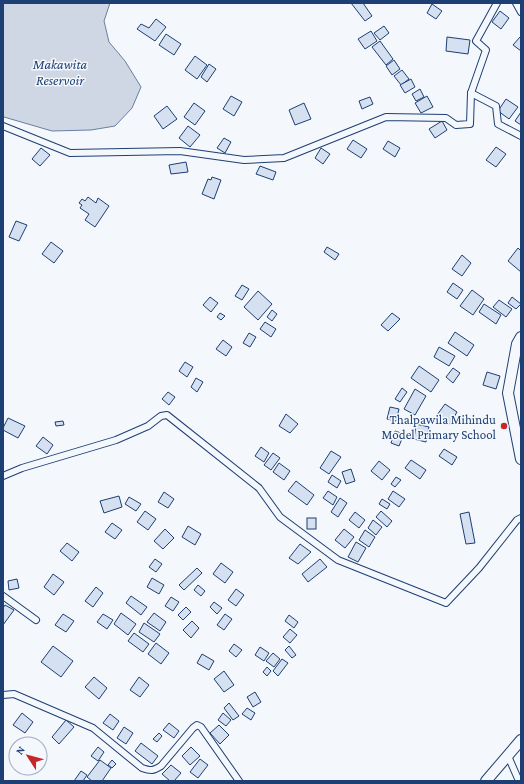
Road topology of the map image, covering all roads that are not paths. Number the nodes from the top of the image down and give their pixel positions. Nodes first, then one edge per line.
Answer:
1 (497, 3) edge
2 (516, 3) edge
3 (521, 10) edge
4 (471, 93) junction
5 (3, 126) edge
6 (521, 136) edge
7 (521, 337) edge
8 (521, 459) edge
9 (3, 476) edge
10 (521, 518) edge
11 (3, 596) edge
12 (36, 620) dead end
13 (3, 695) edge
14 (521, 740) edge
15 (508, 756) junction
16 (238, 781) edge
17 (486, 781) edge
18 (519, 781) edge

1 - 4 street
2 - 3 street
4 - 5 street
4 - 6 street
7 - 8 main road
9 - 10 street
11 - 12 street
13 - 16 street
14 - 15 main road
15 - 17 main road
15 - 18 street

